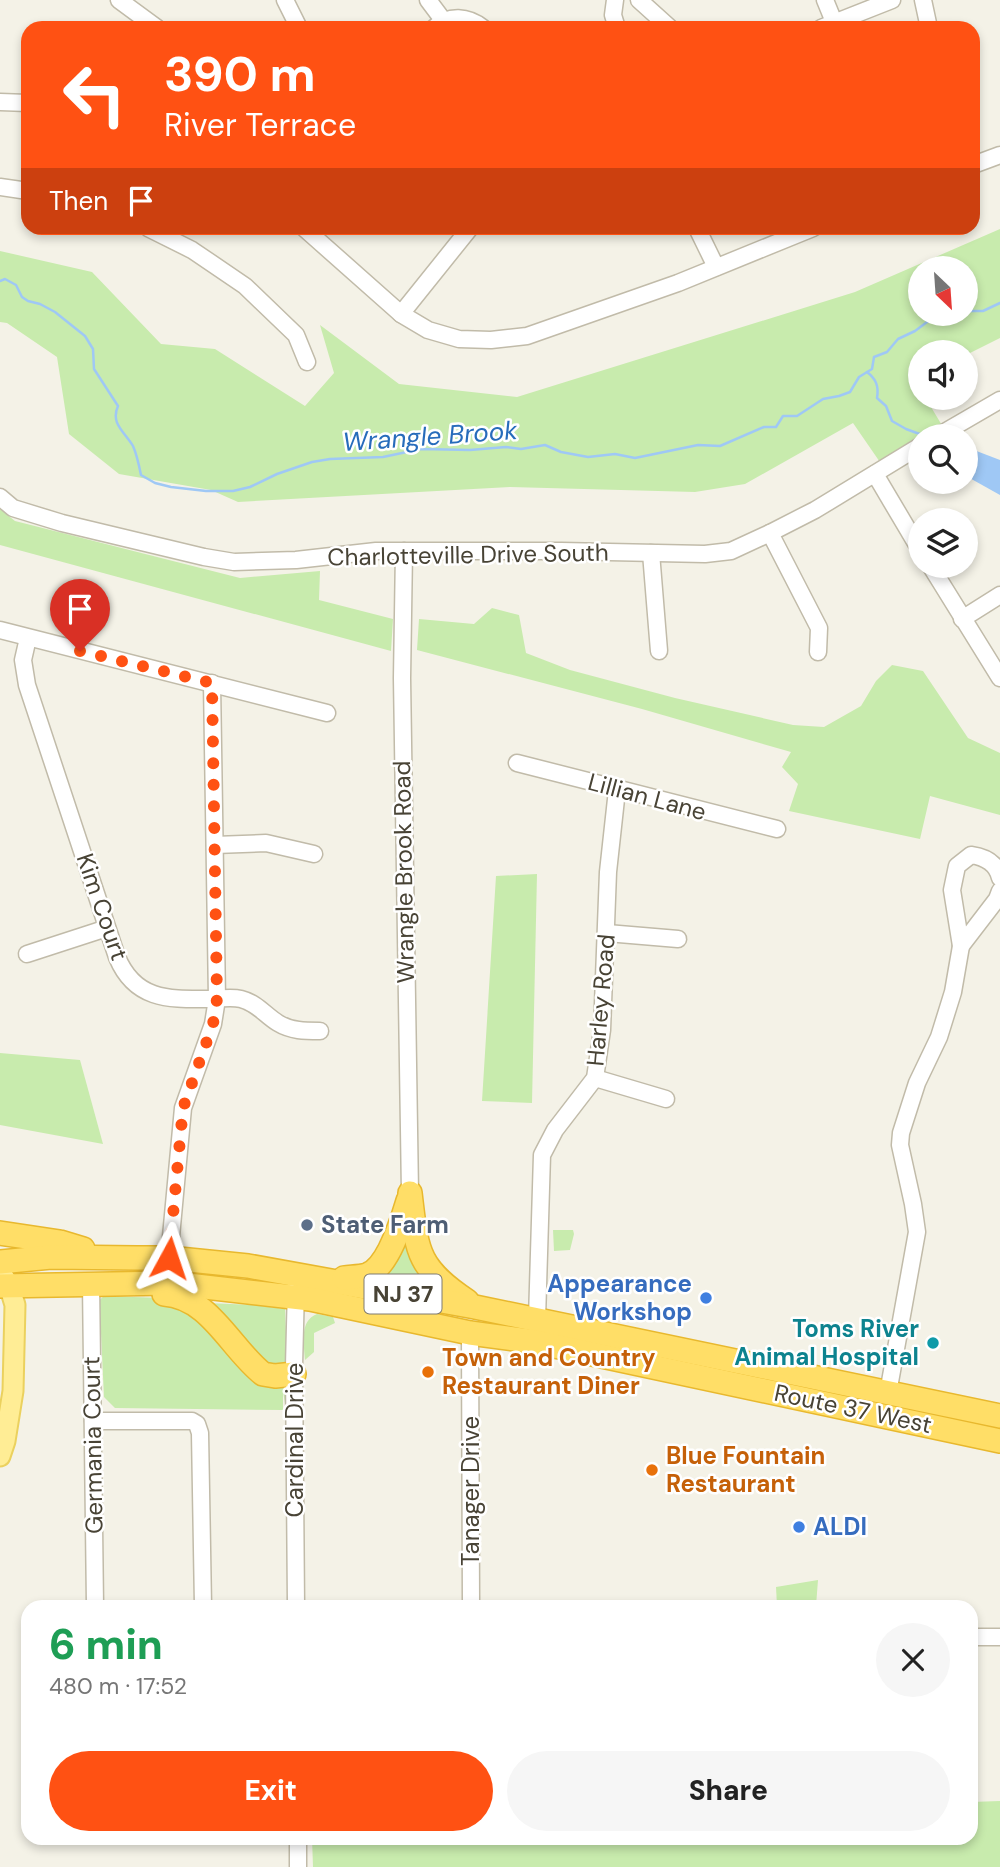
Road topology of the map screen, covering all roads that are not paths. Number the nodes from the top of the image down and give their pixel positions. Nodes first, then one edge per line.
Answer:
1 (119, 0) edge
2 (285, 0) edge
3 (428, 0) edge
4 (615, 0) edge
5 (639, 0) edge
6 (825, 0) edge
7 (892, 0) edge
8 (923, 0) edge
9 (148, 21) edge
10 (296, 21) edge
11 (437, 21) edge
12 (447, 21) edge
13 (470, 21) edge
14 (615, 21) edge
15 (662, 21) edge
16 (827, 21) edge
17 (858, 21) edge
18 (928, 21) edge
19 (0, 102) edge
20 (21, 103) edge
21 (1000, 155) edge
22 (980, 163) edge
23 (0, 187) edge
24 (21, 190) edge
25 (162, 235) edge
26 (312, 235) edge
27 (464, 235) edge
28 (700, 235) edge
29 (796, 235) edge
30 (716, 267) junction
31 (401, 314) junction
32 (307, 362) dead end
33 (1000, 400) edge
34 (959, 424) edge
35 (908, 453) edge
36 (875, 474) junction
37 (0, 497) edge
38 (908, 530) edge
39 (770, 533) junction
40 (404, 551) junction
41 (651, 553) junction
42 (938, 578) edge
43 (1000, 595) edge
44 (962, 619) junction
45 (0, 630) edge
46 (28, 638) junction
47 (659, 651) dead end
48 (818, 652) dead end
49 (1000, 678) edge
50 (212, 683) junction
51 (327, 713) dead end
52 (517, 763) dead end
53 (617, 790) junction
54 (777, 829) dead end
55 (215, 845) junction
56 (314, 854) dead end
57 (1000, 878) edge
58 (1000, 891) edge
59 (107, 928) junction
60 (607, 933) junction
61 (678, 939) dead end
62 (961, 946) junction
63 (27, 954) dead end
64 (217, 999) junction
65 (320, 1031) dead end
66 (594, 1078) junction
67 (666, 1099) dead end
68 (410, 1193) junction
69 (0, 1233) edge
70 (113, 1257) junction
71 (169, 1258) junction
72 (0, 1262) edge
73 (296, 1274) junction
74 (330, 1280) junction
75 (3, 1281) edge
76 (95, 1283) junction
77 (295, 1297) junction
78 (475, 1307) junction
79 (537, 1319) junction
80 (470, 1333) junction
81 (294, 1374) junction
82 (888, 1393) junction
83 (1000, 1416) edge
84 (93, 1421) junction
85 (1000, 1441) edge
86 (0, 1456) edge
87 (95, 1600) edge
88 (203, 1600) edge
89 (296, 1600) edge
90 (471, 1600) edge
91 (978, 1637) edge
92 (1000, 1637) edge
93 (298, 1845) edge
94 (298, 1867) edge

1 - 9 street
2 - 10 street
3 - 11 street
4 - 14 street
5 - 15 street
6 - 16 street
7 - 17 street
8 - 18 street
12 - 13 street
19 - 20 street
21 - 22 street
23 - 24 street
25 - 32 street
26 - 31 street
27 - 31 street
28 - 30 street
29 - 30 street
30 - 31 street
33 - 34 street
35 - 36 street, Charlotteville Drive South
36 - 38 street
36 - 39 street, Charlotteville Drive South
37 - 40 street, Charlotteville Drive South
39 - 41 street, Charlotteville Drive South
39 - 48 street
40 - 41 street, Charlotteville Drive South
40 - 68 street, Wrangle Brook Road
41 - 47 street
42 - 44 street
43 - 44 street
44 - 49 street
45 - 46 street
46 - 50 street
46 - 59 street, Kim Court
50 - 51 street
50 - 55 street
52 - 53 street, Lillian Lane
53 - 54 street, Lillian Lane
53 - 60 street, Harley Road
55 - 56 street
55 - 64 street
57 - 62 street
58 - 62 street
59 - 63 street
59 - 64 street, Kim Court
60 - 61 street
60 - 66 street, Harley Road
62 - 82 street
64 - 65 street, Kim Court
64 - 71 street
66 - 67 street
66 - 79 street, Harley Road
68 - 74 highway
68 - 78 highway
69 - 70 highway
70 - 71 highway, Route 37 West / NJ 37
70 - 72 highway, Route 37 West / NJ 37
71 - 73 highway, Route 37 West / NJ 37
73 - 74 highway, Route 37 West / NJ 37
73 - 77 street, Cardinal Drive
74 - 78 highway, Route 37 West / NJ 37
75 - 76 highway, Route 37 West / NJ 37
75 - 86 main road
76 - 77 highway, Route 37 West / NJ 37
76 - 81 highway
76 - 84 street, Germania Court
77 - 80 highway, Route 37 West / NJ 37
77 - 81 street, Cardinal Drive
78 - 79 highway, Route 37 West / NJ 37
79 - 82 highway, Route 37 West / NJ 37
80 - 85 highway, Route 37 West / NJ 37
80 - 90 street, Tanager Drive
81 - 89 street, Cardinal Drive
82 - 83 highway, Route 37 West / NJ 37
84 - 87 street, Germania Court
84 - 88 street
91 - 92 street
93 - 94 street

